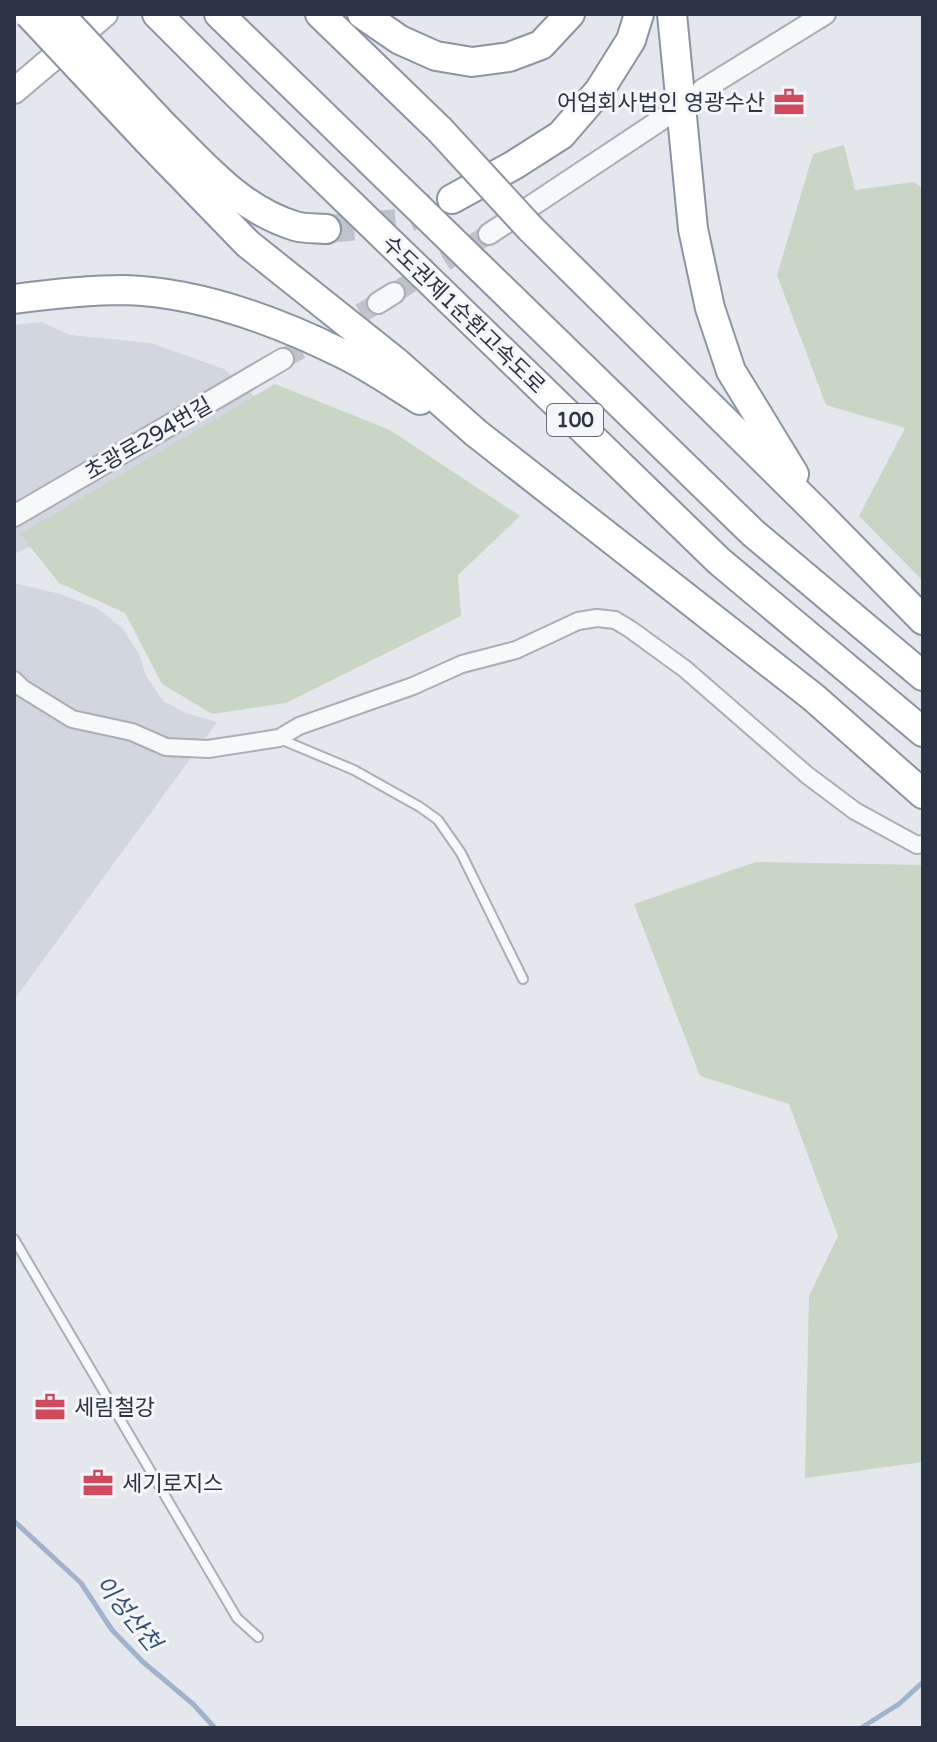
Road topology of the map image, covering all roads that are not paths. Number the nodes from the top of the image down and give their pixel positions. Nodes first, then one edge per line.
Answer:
1 (29, 14) edge
2 (59, 14) edge
3 (105, 14) edge
4 (157, 14) edge
5 (219, 14) edge
6 (320, 14) edge
7 (362, 14) edge
8 (570, 14) edge
9 (639, 14) edge
10 (672, 14) edge
11 (825, 14) edge
12 (702, 90) dead end
13 (14, 91) edge
14 (668, 115) dead end
15 (156, 133) junction
16 (452, 199) tunnel mouth
17 (326, 229) tunnel mouth
18 (489, 234) tunnel mouth
19 (14, 299) edge
20 (283, 359) tunnel mouth
21 (476, 433) junction
22 (817, 512) junction
23 (14, 516) edge
24 (923, 620) edge
25 (923, 676) edge
26 (14, 680) edge
27 (923, 732) edge
28 (279, 738) junction
29 (923, 794) edge
30 (923, 844) edge
31 (523, 979) dead end
32 (14, 1239) edge
33 (258, 1637) dead end

1 - 15 highway, bridge
2 - 15 highway, bridge
3 - 13 main road
4 - 27 highway, 수도권제1순환고속도로 / 100
5 - 25 highway, 수도권제1순환고속도로 / 100
6 - 22 highway, bridge
7 - 8 highway
9 - 16 highway
10 - 22 highway
11 - 12 street
14 - 18 street
15 - 17 highway
15 - 21 highway
19 - 21 highway
20 - 23 street, 초광로294번길
21 - 29 highway
22 - 24 highway
26 - 28 street
28 - 30 street
28 - 31 lane
32 - 33 lane

